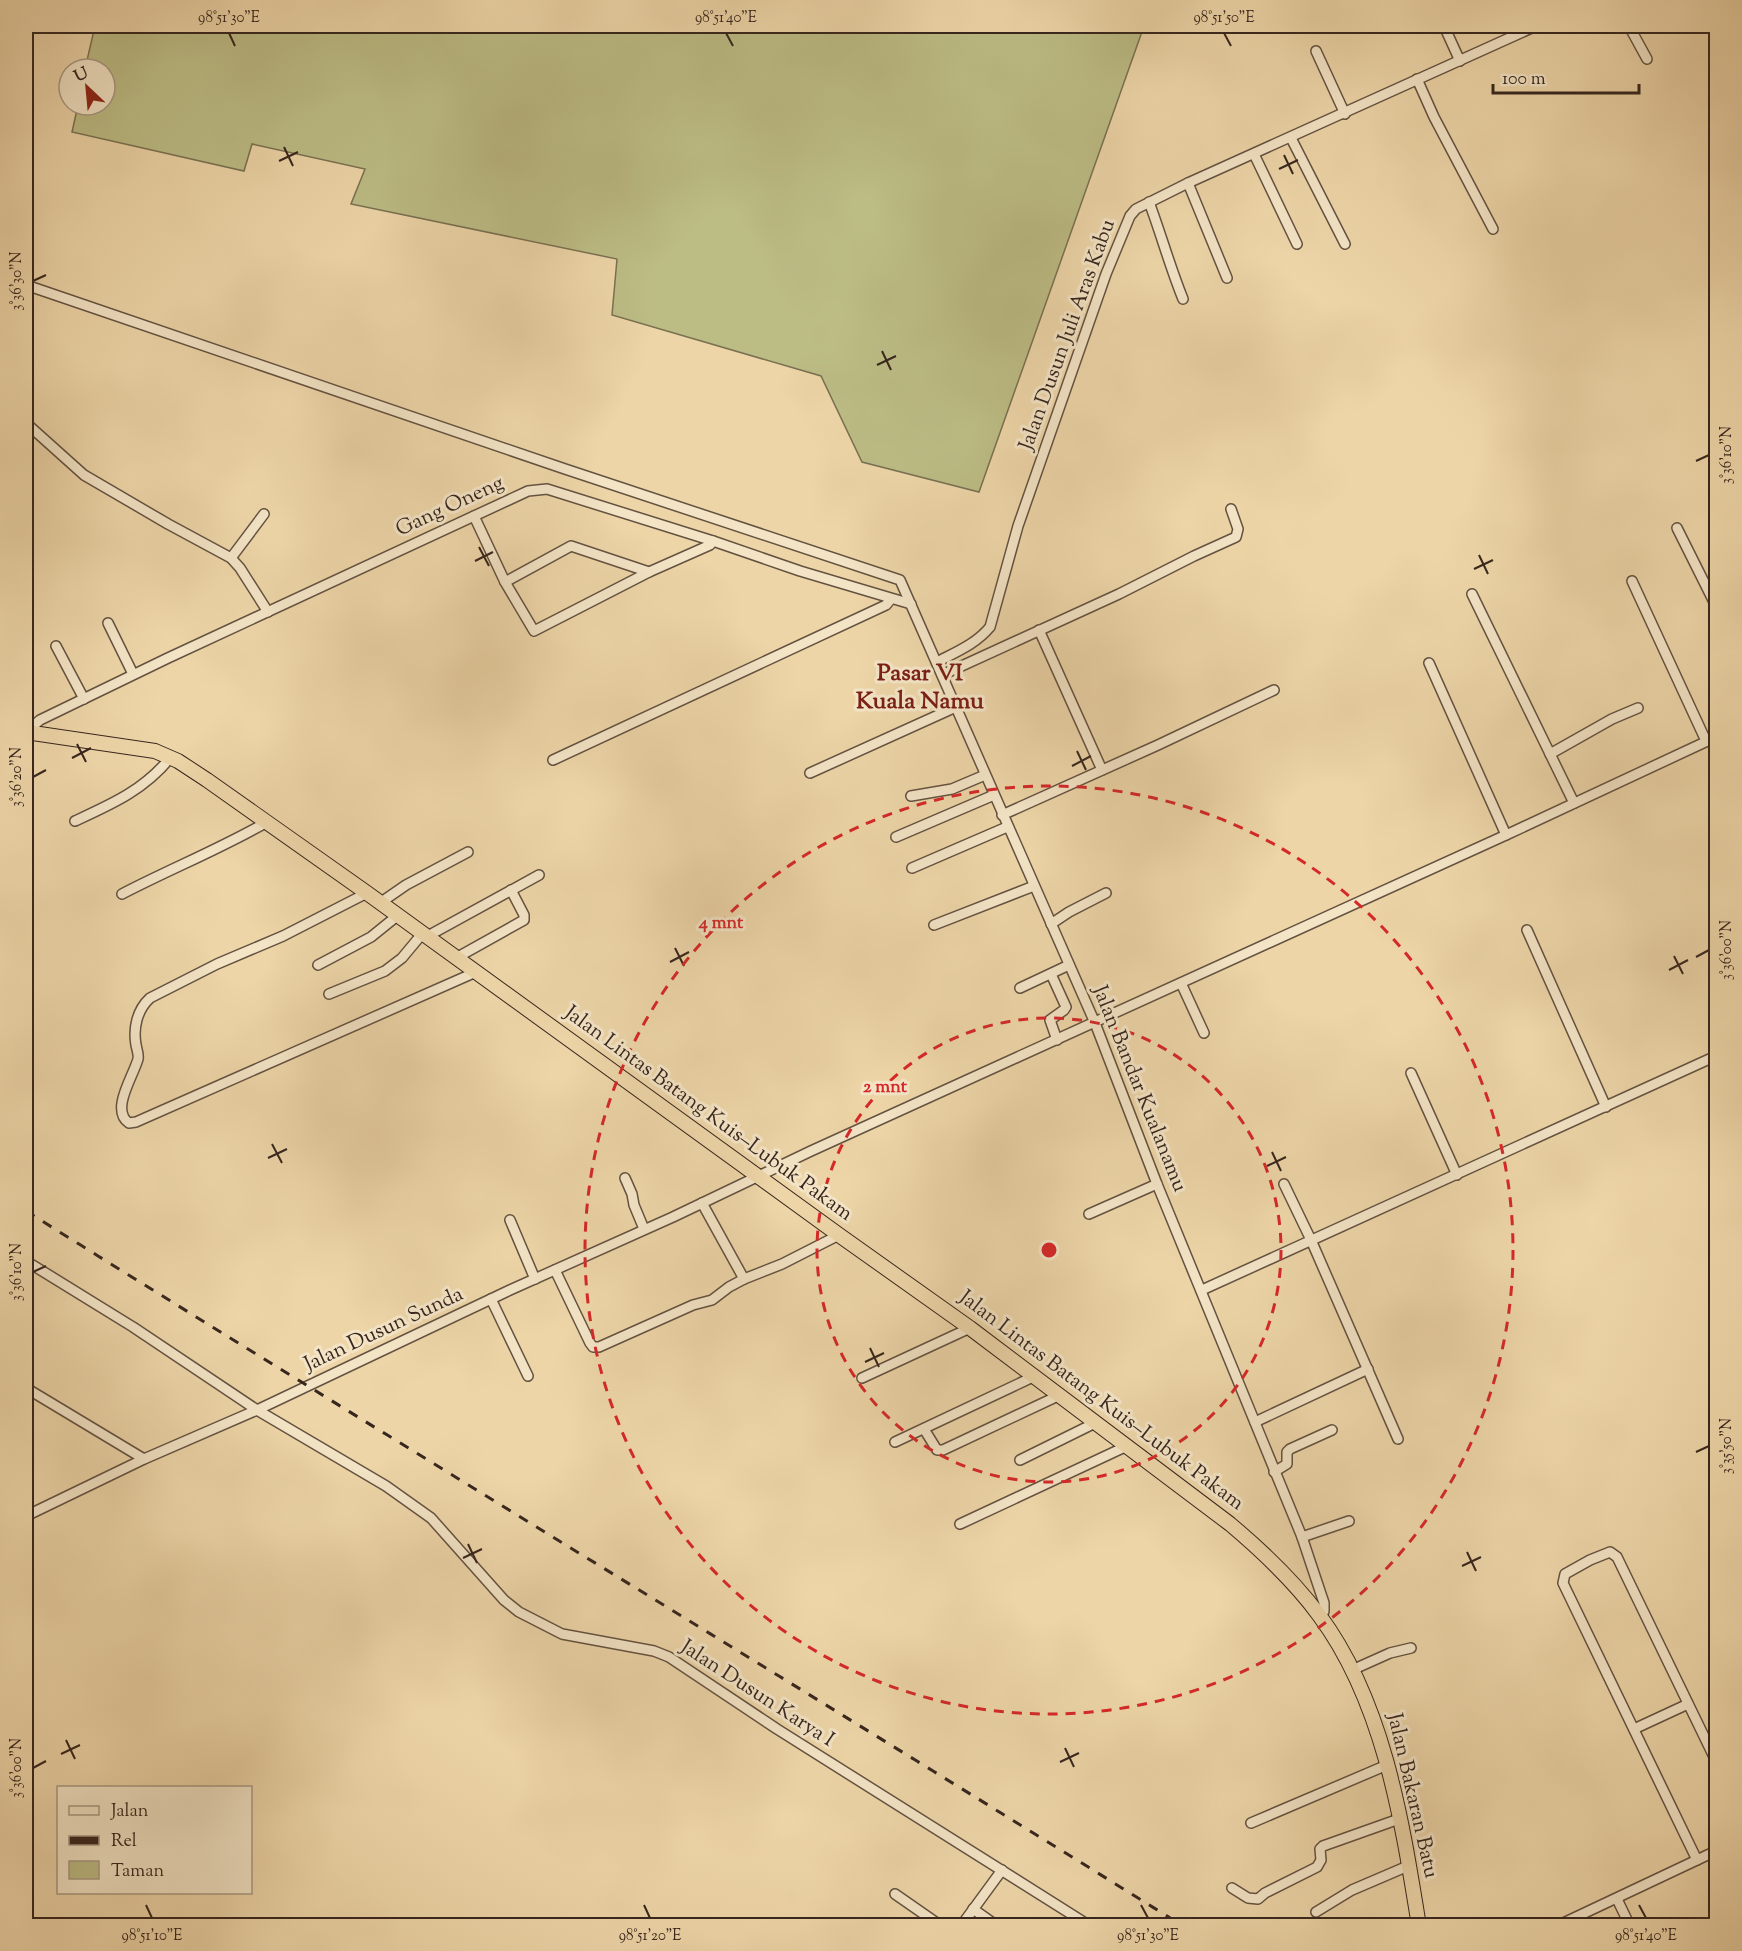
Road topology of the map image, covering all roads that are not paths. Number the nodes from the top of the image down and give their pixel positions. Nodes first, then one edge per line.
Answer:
1 (1444, 26) edge
2 (1536, 26) edge
3 (1629, 26) edge
4 (1316, 51) dead end
5 (1647, 59) dead end
6 (1460, 61) junction
7 (1417, 79) junction
8 (1345, 114) junction
9 (1291, 138) junction
10 (1254, 154) junction
11 (1188, 183) junction
12 (1149, 202) junction
13 (1493, 229) dead end
14 (1297, 244) dead end
15 (1345, 244) dead end
16 (1227, 278) dead end
17 (26, 285) edge
18 (1183, 298) dead end
19 (26, 423) edge
20 (1232, 509) dead end
21 (264, 514) dead end
22 (474, 516) junction
23 (1677, 528) dead end
24 (713, 541) junction
25 (231, 558) junction
26 (649, 572) junction
27 (1632, 581) dead end
28 (505, 582) junction
29 (1472, 594) dead end
30 (891, 599) junction
31 (911, 604) junction
32 (1716, 606) edge
33 (268, 612) junction
34 (108, 623) dead end
35 (1039, 630) junction
36 (56, 646) dead end
37 (967, 646) junction
38 (973, 660) junction
39 (937, 662) junction
40 (1429, 663) dead end
41 (133, 674) junction
42 (942, 675) junction
43 (1274, 690) dead end
44 (84, 699) junction
45 (956, 707) junction
46 (1638, 708) dead end
47 (27, 732) edge
48 (1716, 737) edge
49 (1706, 741) junction
50 (1550, 754) junction
51 (171, 758) junction
52 (553, 760) dead end
53 (1102, 770) junction
54 (810, 773) dead end
55 (985, 775) junction
56 (994, 795) junction
57 (911, 796) dead end
58 (1574, 803) junction
59 (1002, 815) junction
60 (75, 821) dead end
61 (267, 822) junction
62 (1008, 827) junction
63 (1506, 835) junction
64 (896, 837) dead end
65 (468, 852) dead end
66 (912, 868) dead end
67 (539, 875) dead end
68 (1034, 886) junction
69 (511, 890) junction
70 (367, 892) junction
71 (1106, 893) dead end
72 (122, 894) dead end
73 (380, 903) junction
74 (397, 916) junction
75 (1051, 924) junction
76 (934, 925) dead end
77 (1527, 930) dead end
78 (424, 935) junction
79 (456, 958) junction
80 (318, 965) dead end
81 (1069, 965) junction
82 (476, 972) junction
83 (1051, 974) junction
84 (1181, 983) junction
85 (1078, 986) junction
86 (1020, 988) dead end
87 (328, 994) dead end
88 (1060, 994) junction
89 (1095, 1023) junction
90 (1204, 1033) dead end
91 (1057, 1040) junction
92 (1716, 1056) edge
93 (1411, 1073) dead end
94 (1606, 1107) junction
95 (1457, 1175) junction
96 (758, 1176) junction
97 (625, 1178) dead end
98 (1157, 1184) junction
99 (1284, 1184) dead end
100 (702, 1203) junction
101 (1089, 1214) dead end
102 (510, 1220) dead end
103 (644, 1229) junction
104 (839, 1235) junction
105 (1311, 1240) junction
106 (26, 1261) edge
107 (555, 1270) junction
108 (535, 1279) junction
109 (744, 1279) junction
110 (1202, 1290) junction
111 (491, 1299) junction
112 (970, 1328) junction
113 (1368, 1369) junction
114 (528, 1376) dead end
115 (1035, 1376) junction
116 (862, 1378) dead end
117 (26, 1388) edge
118 (1060, 1395) junction
119 (257, 1410) junction
120 (1255, 1422) junction
121 (1095, 1423) junction
122 (924, 1429) junction
123 (1332, 1430) dead end
124 (1398, 1439) dead end
125 (895, 1442) dead end
126 (1127, 1446) junction
127 (144, 1459) junction
128 (1020, 1460) dead end
129 (1274, 1472) junction
130 (26, 1516) edge
131 (1349, 1521) dead end
132 (960, 1524) dead end
133 (1302, 1537) junction
134 (1321, 1617) junction
135 (1411, 1648) dead end
136 (1352, 1670) junction
137 (1688, 1704) junction
138 (1634, 1729) junction
139 (1716, 1761) edge
140 (1387, 1765) junction
141 (1399, 1819) junction
142 (1251, 1823) dead end
143 (1716, 1851) edge
144 (1697, 1860) junction
145 (1408, 1866) junction
146 (1002, 1870) junction
147 (1232, 1888) dead end
148 (895, 1894) dead end
149 (1617, 1899) junction
150 (973, 1909) junction
151 (1316, 1912) dead end
152 (1077, 1922) edge
153 (941, 1926) edge
154 (961, 1926) edge
155 (997, 1926) edge
156 (1090, 1926) edge
157 (1419, 1926) edge
158 (1557, 1926) edge
159 (1630, 1926) edge

1 - 6 street
2 - 6 street, Jalan Dusun Juli Aras Kabu
3 - 5 street
4 - 8 street
6 - 7 street, Jalan Dusun Juli Aras Kabu
7 - 8 street, Jalan Dusun Juli Aras Kabu
7 - 13 street
8 - 9 street, Jalan Dusun Juli Aras Kabu
9 - 10 street, Jalan Dusun Juli Aras Kabu
9 - 15 street
10 - 11 street, Jalan Dusun Juli Aras Kabu
10 - 14 street
11 - 12 street, Jalan Dusun Juli Aras Kabu
11 - 16 street
12 - 18 street
12 - 37 street, Jalan Dusun Juli Aras Kabu
17 - 31 street, Jalan Bandar Kualanamu
19 - 25 street
20 - 35 street
21 - 25 street
22 - 24 street, Gang Oneng
22 - 28 street
22 - 33 street, Gang Oneng
23 - 32 street
24 - 26 street
24 - 30 street, Gang Oneng
25 - 33 street
26 - 28 street
26 - 28 street
27 - 49 street
29 - 50 street
30 - 31 street, Gang Oneng
30 - 52 street
31 - 39 street, Jalan Bandar Kualanamu
33 - 41 street, Gang Oneng
34 - 41 street
35 - 38 street
35 - 53 street
36 - 44 street
37 - 38 street
37 - 39 street, Jalan Dusun Juli Aras Kabu
38 - 42 street
39 - 42 street, Jalan Bandar Kualanamu
40 - 63 street
41 - 44 street, Gang Oneng
42 - 45 street, Jalan Bandar Kualanamu
43 - 53 street
44 - 47 street, Gang Oneng
45 - 54 street
45 - 55 street, Jalan Bandar Kualanamu
46 - 50 street
47 - 51 highway, Jalan Lintas Batang Kuis–Lubuk Pakam
48 - 49 street, Jalan Dusun Sunda
49 - 58 street, Jalan Dusun Sunda
50 - 58 street
51 - 60 street
51 - 61 highway, Jalan Lintas Batang Kuis–Lubuk Pakam
53 - 59 street
55 - 56 street, Jalan Bandar Kualanamu
55 - 57 street
56 - 59 street, Jalan Bandar Kualanamu
56 - 64 street
58 - 63 street, Jalan Dusun Sunda
59 - 62 street, Jalan Bandar Kualanamu
61 - 70 highway, Jalan Lintas Batang Kuis–Lubuk Pakam
61 - 72 street
62 - 66 street
62 - 68 street, Jalan Bandar Kualanamu
63 - 84 street, Jalan Dusun Sunda
65 - 73 street
67 - 69 street
68 - 75 street, Jalan Bandar Kualanamu
68 - 76 street
69 - 78 street
69 - 79 street
70 - 73 highway, Jalan Lintas Batang Kuis–Lubuk Pakam
70 - 82 street
71 - 75 street
73 - 74 highway, Jalan Lintas Batang Kuis–Lubuk Pakam
74 - 78 highway, Jalan Lintas Batang Kuis–Lubuk Pakam
74 - 80 street
75 - 81 street, Jalan Bandar Kualanamu
77 - 94 street
78 - 79 highway, Jalan Lintas Batang Kuis–Lubuk Pakam
78 - 87 street
79 - 82 highway, Jalan Lintas Batang Kuis–Lubuk Pakam
81 - 83 street
81 - 85 street, Jalan Bandar Kualanamu
82 - 96 highway, Jalan Lintas Batang Kuis–Lubuk Pakam
83 - 86 street
83 - 88 street
84 - 89 street, Jalan Dusun Sunda
84 - 90 street
85 - 88 street
85 - 89 street, Jalan Bandar Kualanamu
88 - 91 street
89 - 91 street, Jalan Dusun Sunda
89 - 98 street, Jalan Bandar Kualanamu
91 - 96 street, Jalan Dusun Sunda
92 - 94 street
93 - 95 street
94 - 95 street
95 - 105 street
96 - 100 street, Jalan Dusun Sunda
96 - 104 highway, Jalan Lintas Batang Kuis–Lubuk Pakam
97 - 103 street
98 - 101 street
98 - 110 street, Jalan Bandar Kualanamu
99 - 105 street
100 - 103 street, Jalan Dusun Sunda
100 - 109 street
102 - 108 street
103 - 107 street, Jalan Dusun Sunda
104 - 109 street
104 - 112 highway, Jalan Lintas Batang Kuis–Lubuk Pakam
105 - 110 street
105 - 113 street
106 - 119 street, Jalan Dusun Karya I
107 - 108 street, Jalan Dusun Sunda
107 - 109 street
108 - 111 street, Jalan Dusun Sunda
110 - 120 street, Jalan Bandar Kualanamu
111 - 114 street
111 - 119 street, Jalan Dusun Sunda
112 - 115 highway, Jalan Lintas Batang Kuis–Lubuk Pakam
112 - 116 street
113 - 120 street
113 - 124 street
115 - 118 highway, Jalan Lintas Batang Kuis–Lubuk Pakam
115 - 122 street
117 - 127 street
118 - 121 highway, Jalan Lintas Batang Kuis–Lubuk Pakam
118 - 122 street
119 - 127 street, Jalan Dusun Sunda
119 - 146 street, Jalan Dusun Karya I
120 - 129 street, Jalan Bandar Kualanamu
121 - 126 highway, Jalan Lintas Batang Kuis–Lubuk Pakam
121 - 128 street
122 - 125 street
123 - 129 street
126 - 132 street
126 - 134 highway, Jalan Lintas Batang Kuis–Lubuk Pakam
127 - 130 street, Jalan Dusun Sunda
129 - 133 street, Jalan Bandar Kualanamu
131 - 133 street
133 - 134 street, Jalan Bandar Kualanamu
134 - 136 highway, Jalan Bakaran Batu
135 - 136 street
136 - 140 highway, Jalan Bakaran Batu
137 - 138 street
137 - 138 street
137 - 139 street
138 - 144 street
140 - 141 highway, Jalan Bakaran Batu
140 - 142 street
141 - 145 highway, Jalan Bakaran Batu
141 - 147 street
143 - 144 street
144 - 149 street
145 - 151 street
145 - 157 highway, Jalan Bakaran Batu
146 - 150 street
146 - 152 street, Jalan Dusun Karya I
148 - 153 street
149 - 158 street
149 - 159 street
150 - 154 street
150 - 155 street
152 - 156 street, Jalan Dusun Karya I

